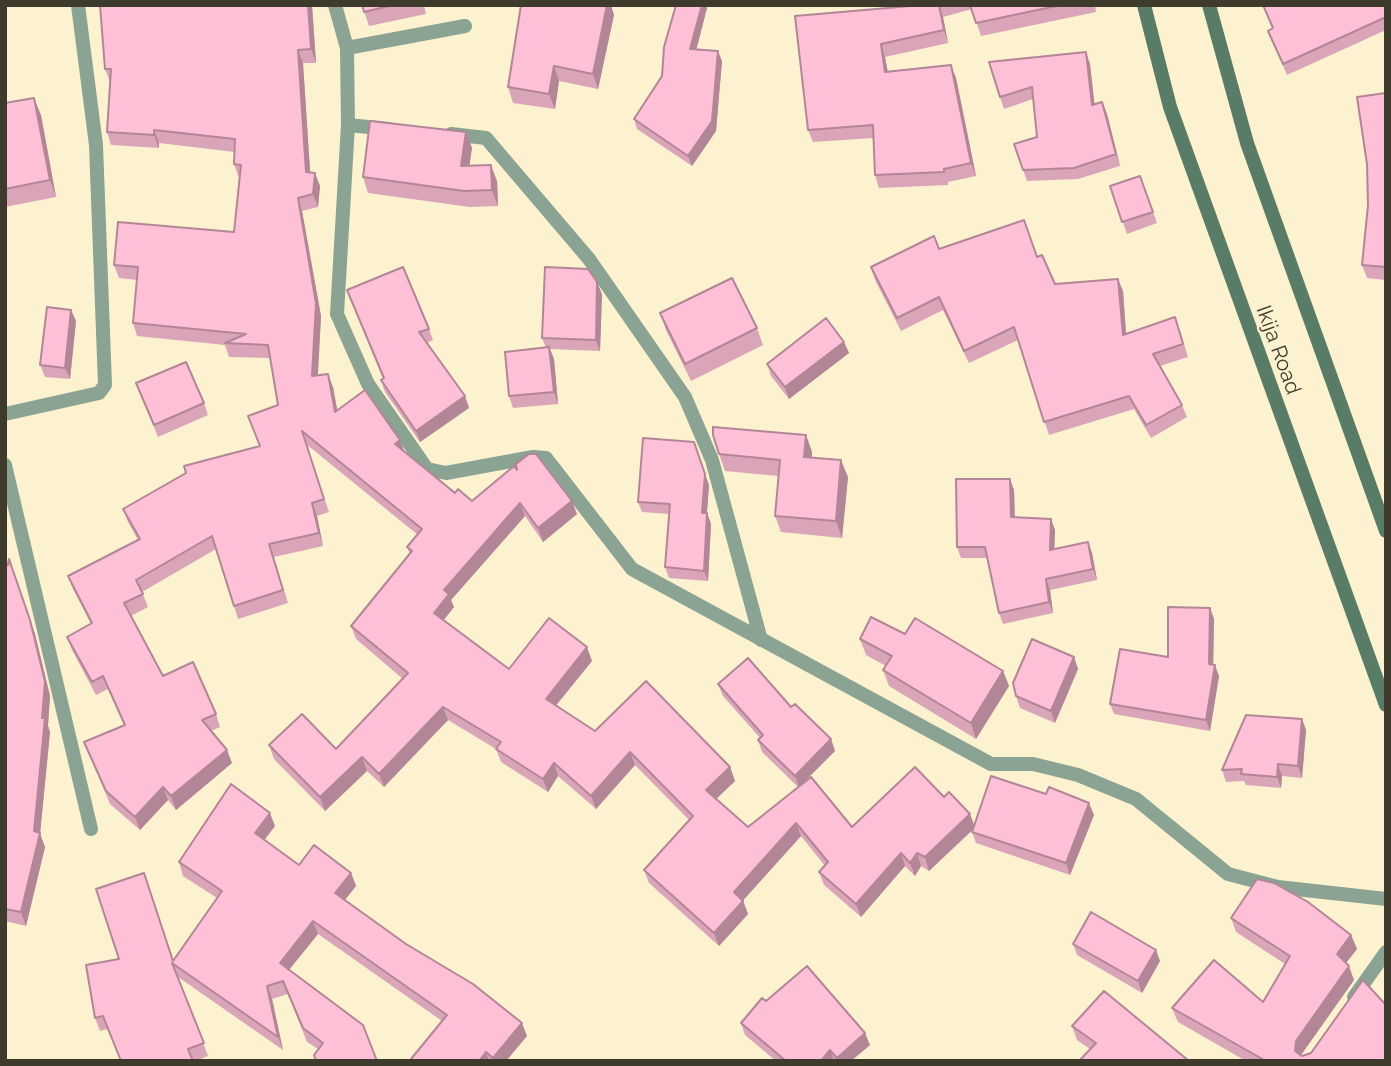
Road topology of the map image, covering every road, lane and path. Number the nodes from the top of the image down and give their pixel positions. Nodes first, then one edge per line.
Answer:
1 (78, 5) edge
2 (335, 5) edge
3 (1144, 5) edge
4 (1209, 5) edge
5 (465, 26) dead end
6 (347, 48) junction
7 (348, 125) junction
8 (403, 130) edge
9 (431, 133) edge
10 (5, 414) edge
11 (5, 465) edge
12 (1386, 531) edge
13 (761, 640) junction
14 (1386, 705) edge
15 (92, 829) dead end
16 (1386, 899) edge
17 (1386, 952) edge
18 (1348, 1007) edge

1 - 10 street
2 - 6 street
3 - 14 street, Ikija Road
4 - 12 street, Ikija Road
5 - 6 street
6 - 7 street
7 - 8 street
7 - 13 street
9 - 13 street
11 - 15 street
13 - 16 street
17 - 18 street

